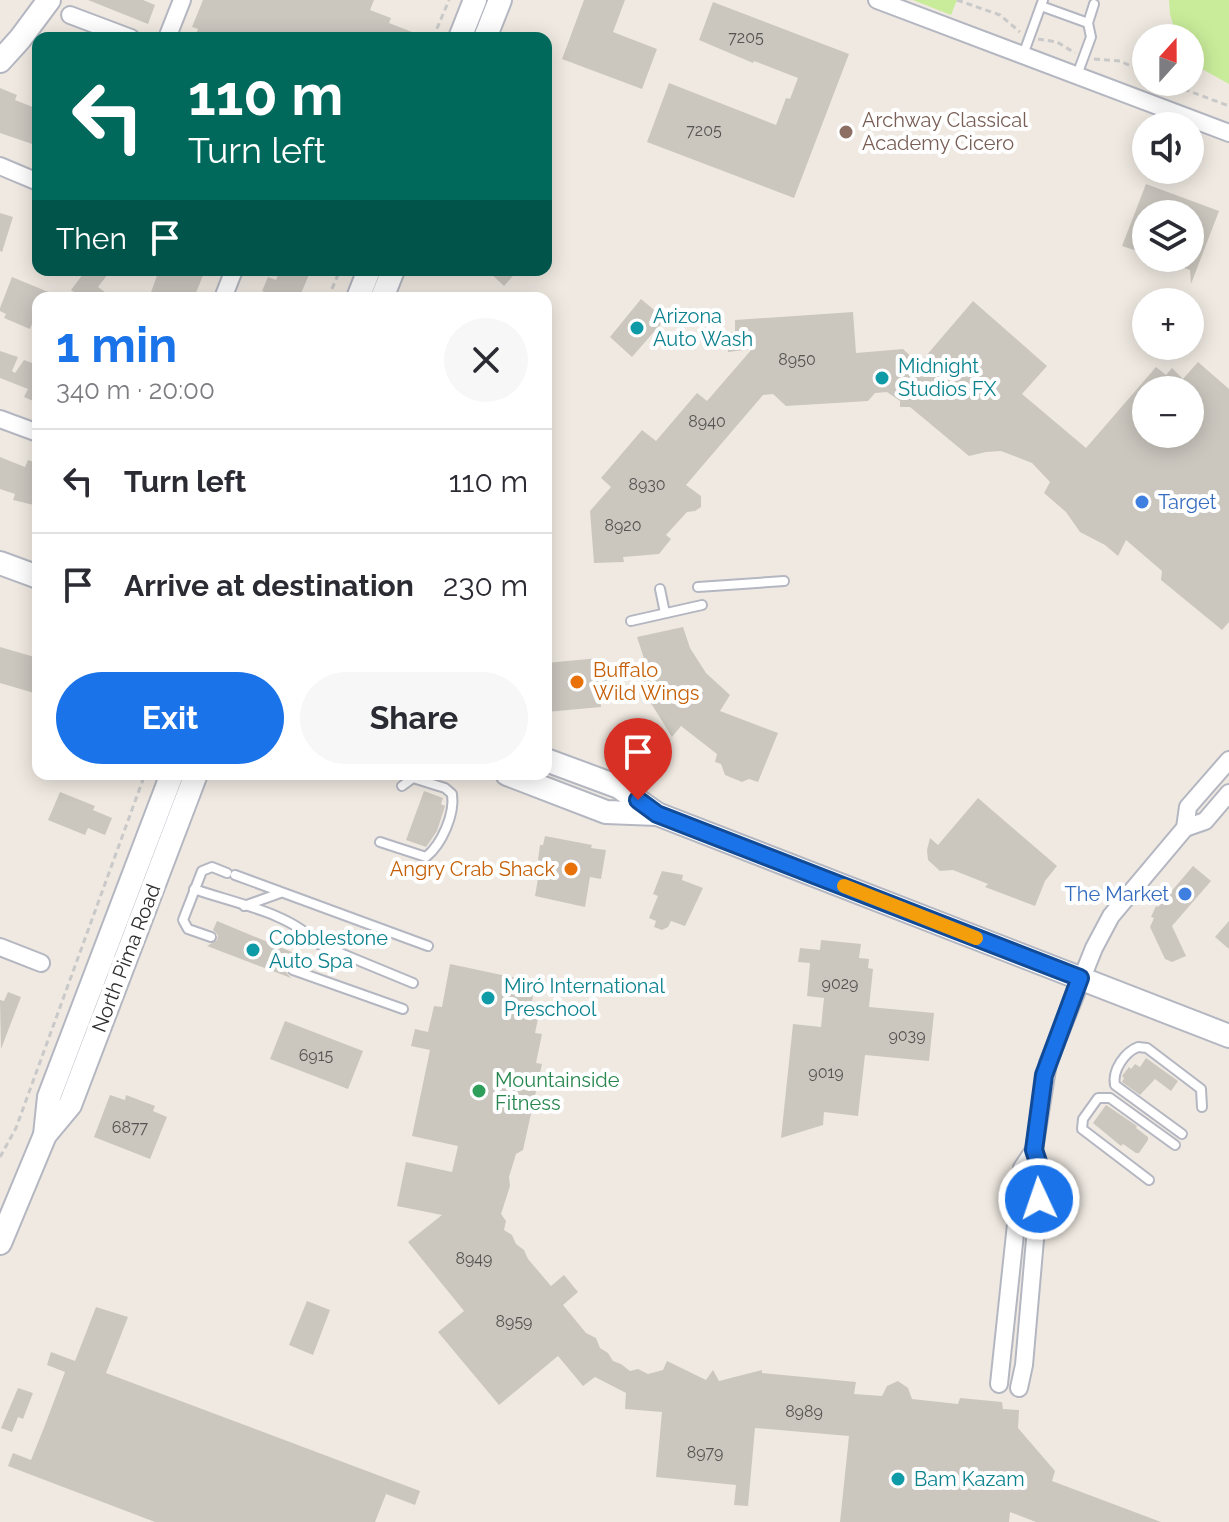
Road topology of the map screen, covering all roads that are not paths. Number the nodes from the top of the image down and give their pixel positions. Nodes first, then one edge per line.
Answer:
1 (49, 0) edge
2 (182, 0) edge
3 (475, 0) edge
4 (500, 0) edge
5 (877, 0) edge
6 (1042, 3) edge
7 (1094, 4) dead end
8 (70, 15) dead end
9 (1088, 23) junction
10 (115, 32) edge
11 (169, 32) edge
12 (462, 32) edge
13 (487, 32) edge
14 (1023, 55) junction
15 (0, 61) edge
16 (1077, 75) junction
17 (1229, 133) edge
18 (0, 166) edge
19 (32, 179) edge
20 (0, 419) edge
21 (32, 431) edge
22 (0, 563) edge
23 (32, 575) edge
24 (784, 581) dead end
25 (698, 587) dead end
26 (660, 589) dead end
27 (702, 605) dead end
28 (665, 613) junction
29 (631, 621) dead end
30 (1229, 760) edge
31 (552, 762) edge
32 (552, 774) edge
33 (599, 779) junction
34 (170, 780) edge
35 (194, 780) edge
36 (410, 780) edge
37 (419, 780) edge
38 (523, 780) edge
39 (402, 786) dead end
40 (1229, 793) edge
41 (657, 814) junction
42 (1185, 828) junction
43 (380, 842) dead end
44 (194, 889) junction
45 (280, 892) junction
46 (243, 906) junction
47 (211, 937) dead end
48 (428, 946) dead end
49 (0, 947) edge
50 (41, 963) dead end
51 (293, 970) dead end
52 (1080, 978) junction
53 (413, 983) dead end
54 (403, 1009) dead end
55 (1229, 1036) edge
56 (1202, 1107) dead end
57 (1182, 1134) dead end
58 (45, 1135) junction
59 (1175, 1145) dead end
60 (1034, 1150) junction
61 (1149, 1180) dead end
62 (0, 1243) edge
63 (999, 1384) dead end
64 (1019, 1388) dead end

1 - 15 main road
2 - 11 street
3 - 12 main road
4 - 13 main road
5 - 14 street
6 - 9 lane
6 - 14 lane
7 - 9 lane
8 - 10 street
9 - 16 lane
14 - 16 street
16 - 17 street
18 - 19 street
20 - 21 street
22 - 23 main road
24 - 25 lane
26 - 28 lane
27 - 28 lane
28 - 29 lane
30 - 42 street
31 - 33 main road
32 - 33 main road
33 - 41 main road
34 - 58 main road, North Pima Road
35 - 58 main road, North Pima Road
36 - 39 lane
37 - 43 lane
38 - 41 main road
40 - 42 street
41 - 52 main road
42 - 52 street
44 - 45 lane
44 - 46 lane
44 - 47 lane
45 - 46 lane
45 - 48 lane
46 - 53 lane
49 - 50 street
51 - 54 lane
52 - 55 main road
52 - 60 street
56 - 57 lane
58 - 62 main road, North Pima Road
59 - 61 lane
60 - 63 street
60 - 64 street

